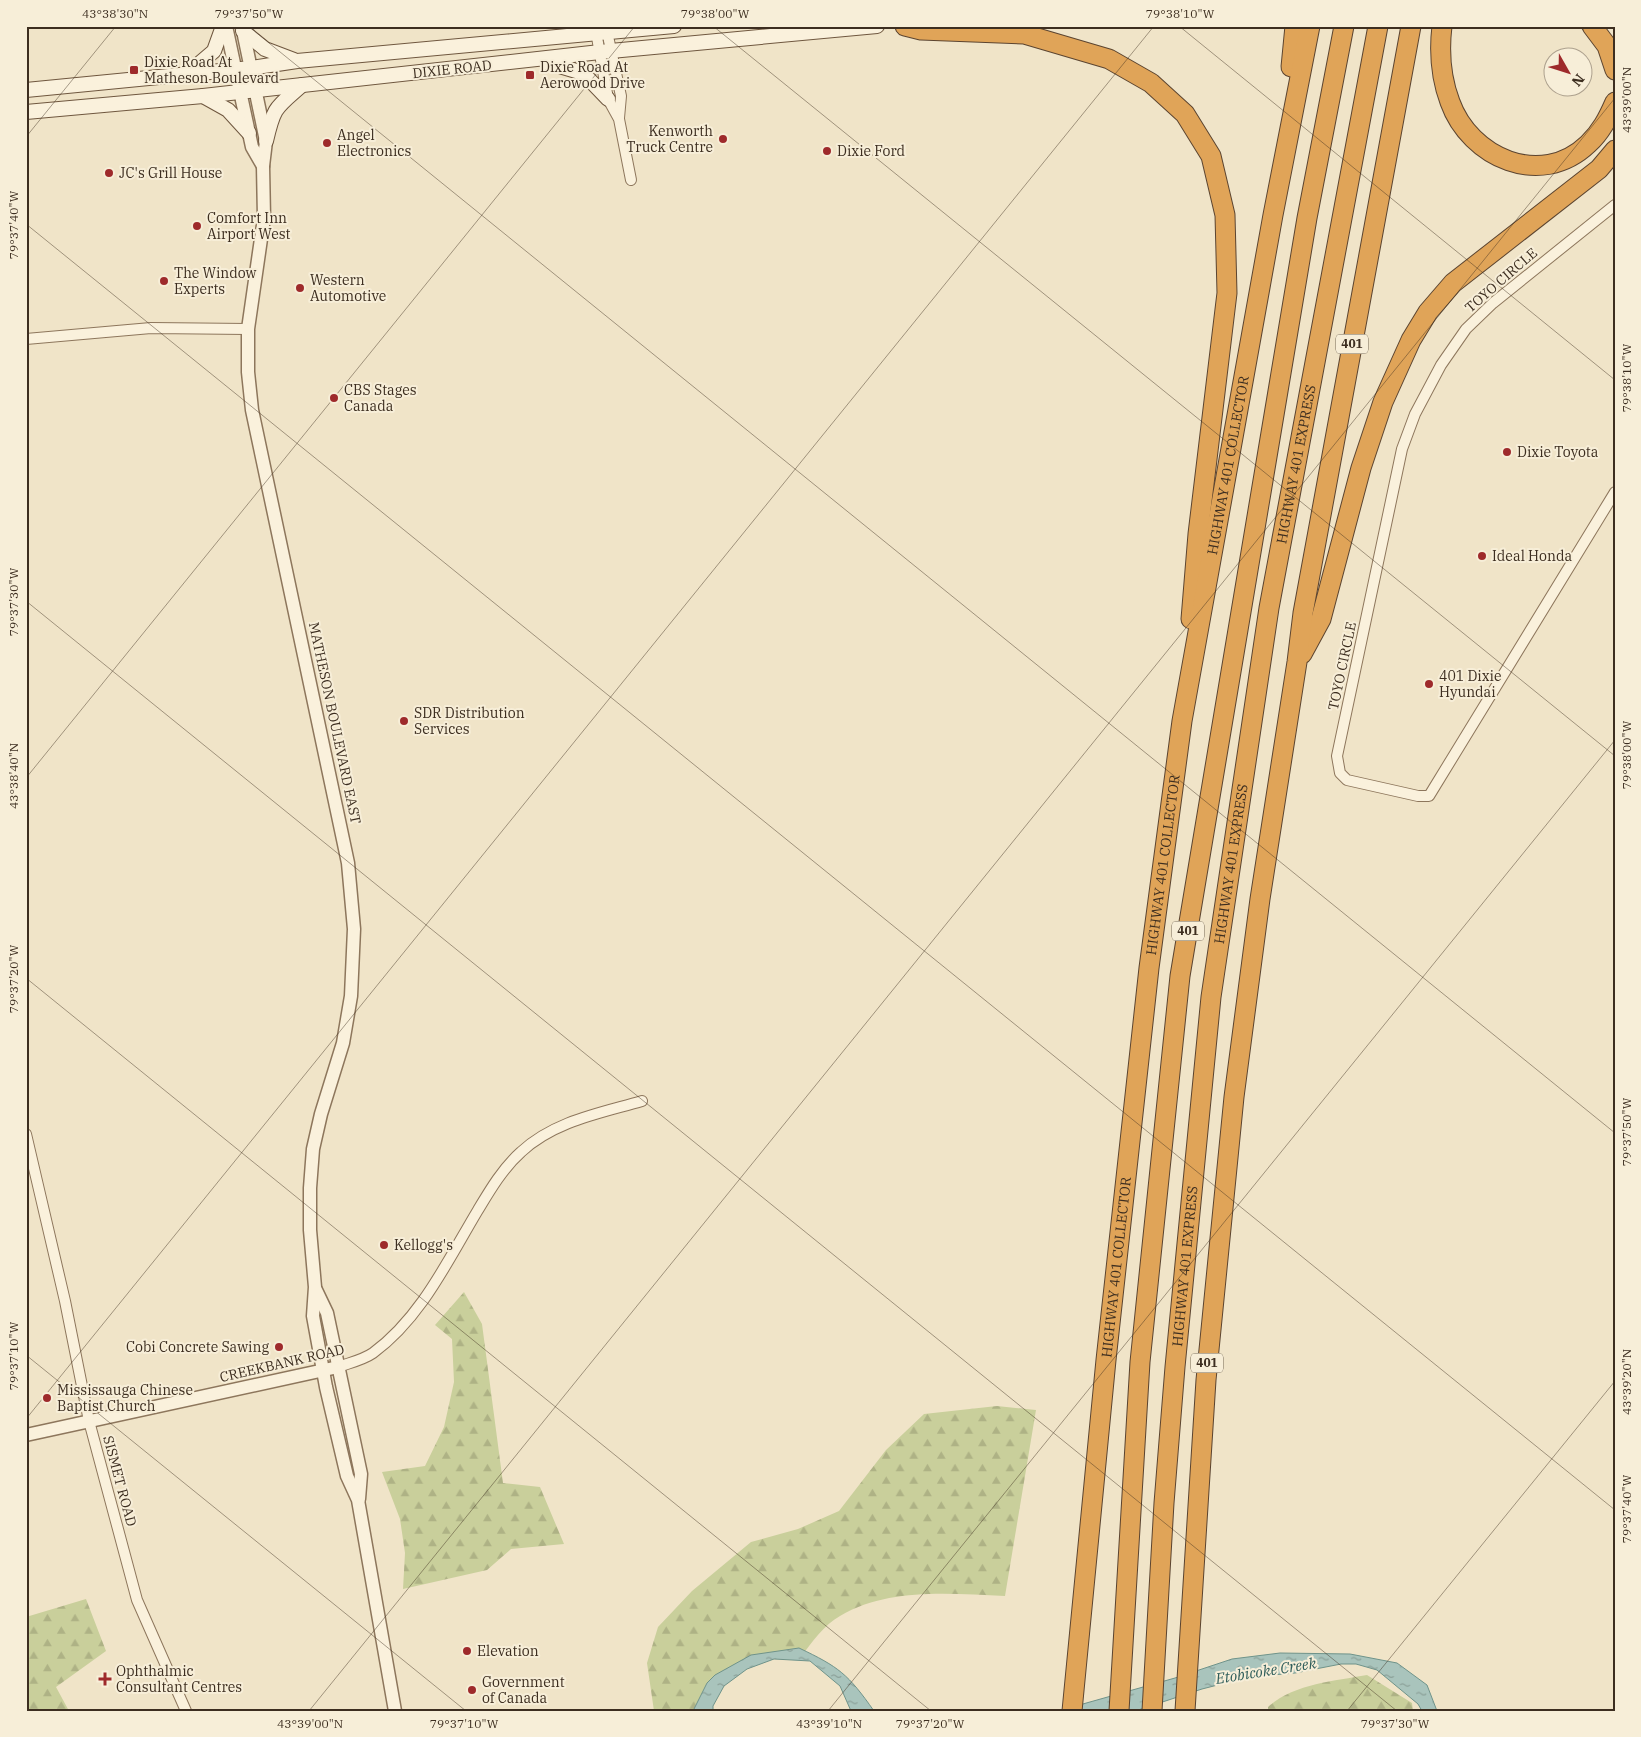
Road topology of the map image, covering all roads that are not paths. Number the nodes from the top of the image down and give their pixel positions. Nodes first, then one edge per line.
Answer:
1 (224, 26) edge
2 (567, 26) edge
3 (674, 26) edge
4 (877, 26) edge
5 (905, 26) edge
6 (1296, 26) edge
7 (1310, 26) edge
8 (1344, 26) edge
9 (1378, 26) edge
10 (1412, 26) edge
11 (1442, 26) edge
12 (1592, 26) edge
13 (642, 28) edge
14 (242, 29) edge
15 (601, 30) edge
16 (548, 39) junction
17 (606, 51) junction
18 (536, 60) junction
19 (298, 61) junction
20 (251, 68) junction
21 (235, 69) junction
22 (1615, 70) edge
23 (186, 74) junction
24 (302, 85) junction
25 (26, 90) edge
26 (255, 90) junction
27 (240, 92) junction
28 (203, 96) junction
29 (608, 99) junction
30 (1615, 102) edge
31 (1294, 105) junction
32 (26, 112) edge
33 (619, 119) junction
34 (249, 133) junction
35 (266, 141) junction
36 (1615, 150) edge
37 (264, 166) junction
38 (631, 180) dead end
39 (1615, 205) edge
40 (248, 329) junction
41 (26, 339) edge
42 (1615, 492) edge
43 (1298, 662) junction
44 (1182, 721) junction
45 (642, 1101) dead end
46 (26, 1134) edge
47 (315, 1287) junction
48 (338, 1367) junction
49 (323, 1371) junction
50 (89, 1421) junction
51 (26, 1435) edge
52 (358, 1500) junction
53 (186, 1711) edge
54 (395, 1711) edge
55 (1072, 1711) edge
56 (1119, 1711) edge
57 (1152, 1711) edge
58 (1185, 1711) edge

1 - 21 street
1 - 23 main road
2 - 16 main road
3 - 13 main road, DIXIE ROAD
4 - 17 main road, DIXIE ROAD
5 - 44 highway
6 - 31 highway
7 - 31 highway, HIGHWAY 401 COLLECTOR / 401
8 - 56 highway, 401
9 - 57 highway, HIGHWAY 401 EXPRESS / 401
10 - 43 highway, 401
11 - 30 highway
12 - 22 highway
13 - 15 main road, DIXIE ROAD
14 - 19 main road
14 - 20 street, MATHESON BOULEVARD EAST
15 - 16 main road, DIXIE ROAD
15 - 17 street
16 - 19 main road, DIXIE ROAD
17 - 18 main road, DIXIE ROAD
17 - 29 street
17 - 33 street
18 - 24 main road, DIXIE ROAD
18 - 29 main road
19 - 20 main road, DIXIE ROAD
20 - 21 main road, DIXIE ROAD
20 - 26 street, MATHESON BOULEVARD EAST
21 - 23 main road, DIXIE ROAD
21 - 27 street
23 - 25 main road, DIXIE ROAD
24 - 26 main road, DIXIE ROAD
24 - 35 main road
26 - 27 main road, DIXIE ROAD
26 - 35 street, MATHESON BOULEVARD EAST
27 - 28 main road, DIXIE ROAD
27 - 34 street
28 - 32 main road, DIXIE ROAD
28 - 34 main road
29 - 33 street
31 - 44 highway, HIGHWAY 401 COLLECTOR / 401
33 - 38 street
34 - 37 street
35 - 37 street, MATHESON BOULEVARD EAST
36 - 43 highway
37 - 40 street, MATHESON BOULEVARD EAST
39 - 42 street, TOYO CIRCLE
40 - 41 street
40 - 47 street, MATHESON BOULEVARD EAST
43 - 58 highway, 401
44 - 55 highway, HIGHWAY 401 COLLECTOR / 401
45 - 48 street, CREEKBANK ROAD
46 - 50 street, SISMET ROAD
47 - 48 street, MATHESON BOULEVARD EAST
47 - 49 street, MATHESON BOULEVARD EAST
48 - 49 street, CREEKBANK ROAD
48 - 52 street, MATHESON BOULEVARD EAST
49 - 50 street, CREEKBANK ROAD
49 - 52 street, MATHESON BOULEVARD EAST
50 - 51 street, CREEKBANK ROAD
50 - 53 street, SISMET ROAD
52 - 54 street, MATHESON BOULEVARD EAST

